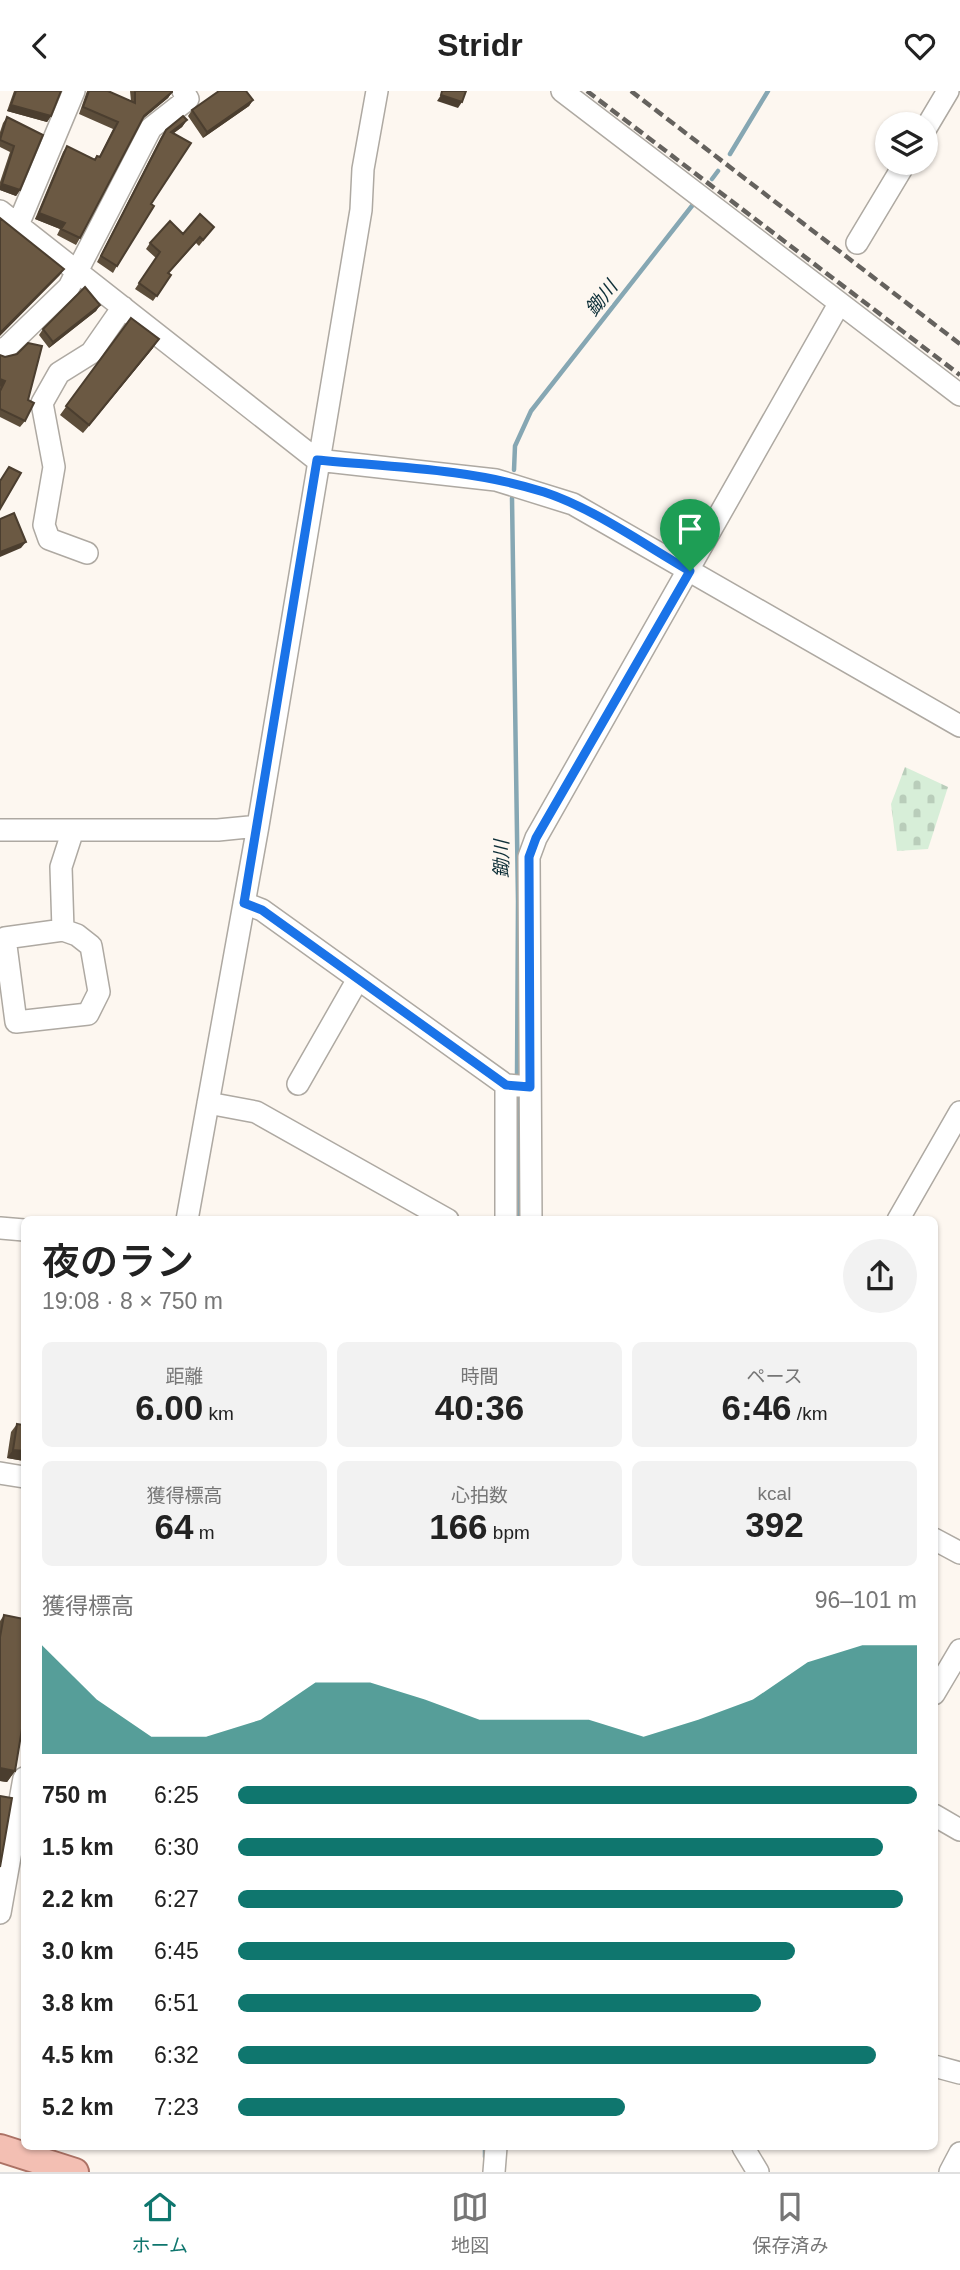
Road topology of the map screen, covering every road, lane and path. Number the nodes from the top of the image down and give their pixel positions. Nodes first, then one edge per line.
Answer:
1 (74, 91) edge
2 (377, 91) edge
3 (562, 91) edge
4 (948, 91) edge
5 (191, 94) edge
6 (936, 112) edge
7 (898, 175) edge
8 (0, 211) edge
9 (18, 225) junction
10 (857, 243) dead end
11 (76, 270) junction
12 (839, 304) junction
13 (123, 307) junction
14 (0, 349) edge
15 (960, 395) edge
16 (317, 460) junction
17 (87, 553) dead end
18 (690, 571) junction
19 (960, 726) edge
20 (258, 826) junction
21 (0, 830) edge
22 (73, 830) junction
23 (244, 903) junction
24 (63, 930) junction
25 (358, 979) junction
26 (298, 1084) dead end
27 (518, 1086) junction
28 (208, 1103) junction
29 (960, 1112) edge
30 (188, 1216) edge
31 (441, 1216) edge
32 (506, 1216) edge
33 (531, 1216) edge
34 (900, 1216) edge
35 (0, 1228) edge
36 (21, 1230) edge
37 (0, 1473) edge
38 (21, 1476) edge
39 (938, 1541) edge
40 (960, 1553) edge
41 (957, 1662) edge
42 (938, 1688) edge
43 (15, 1789) edge
44 (938, 1817) edge
45 (960, 1829) edge
46 (0, 1913) edge
47 (938, 2067) edge
48 (960, 2073) edge
49 (496, 2150) edge
50 (745, 2150) edge
51 (960, 2153) edge
52 (17, 2155) edge
53 (75, 2172) edge
54 (494, 2172) edge
55 (758, 2172) edge
56 (950, 2172) edge

1 - 9 street
2 - 16 street
3 - 12 street
4 - 6 street
5 - 11 street
7 - 10 street
8 - 9 street
9 - 11 street
11 - 13 street
11 - 14 street
12 - 15 street
12 - 18 street
13 - 16 street
13 - 17 street
16 - 18 street
16 - 20 street
18 - 19 street
18 - 27 street
20 - 22 street
20 - 23 street
21 - 22 street
22 - 24 street
23 - 25 street
23 - 28 street
24 - 24 street
25 - 26 street
25 - 27 street
27 - 32 street
27 - 33 street
28 - 30 street
28 - 31 street
29 - 34 street
35 - 36 street
37 - 38 street
39 - 40 street
41 - 42 street
43 - 46 street
44 - 45 street
47 - 48 street
49 - 54 street
50 - 55 street
51 - 56 street
52 - 53 main road

